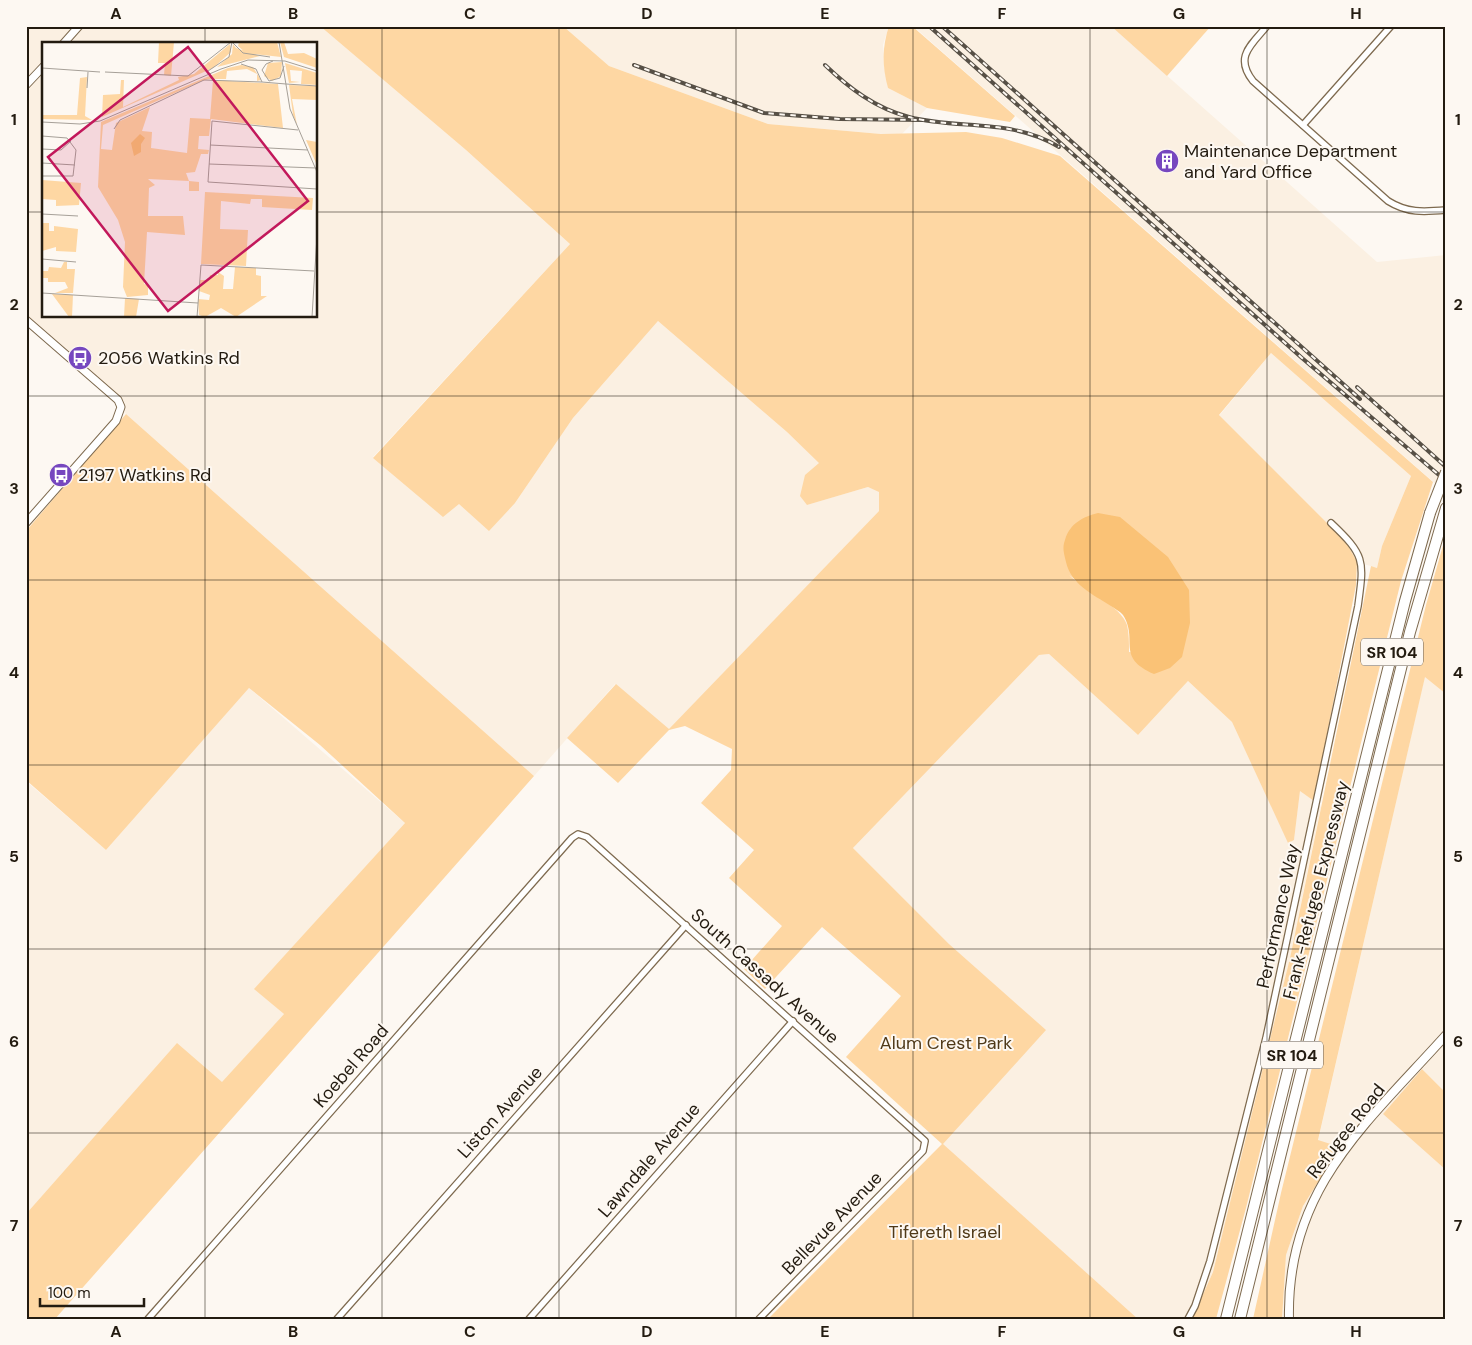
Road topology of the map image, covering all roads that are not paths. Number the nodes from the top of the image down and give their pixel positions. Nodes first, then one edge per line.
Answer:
1 (79, 26) edge
2 (1267, 26) edge
3 (1391, 26) edge
4 (65, 42) edge
5 (42, 68) edge
6 (26, 86) edge
7 (1303, 125) junction
8 (1446, 210) edge
9 (26, 320) edge
10 (1446, 472) edge
11 (1446, 508) edge
12 (26, 523) edge
13 (1332, 524) dead end
14 (578, 834) joint
15 (686, 925) junction
16 (793, 1021) junction
17 (1446, 1035) edge
18 (925, 1146) joint
19 (1247, 1292) junction
20 (148, 1319) edge
21 (337, 1319) edge
22 (529, 1319) edge
23 (758, 1319) edge
24 (1188, 1319) edge
25 (1226, 1319) edge
26 (1240, 1319) edge
27 (1246, 1319) edge
28 (1289, 1319) edge

1 - 4 street
2 - 7 street
3 - 7 street
5 - 6 street
7 - 8 street
9 - 12 street
10 - 25 highway, Frank-Refugee Expressway / SR 104, bridge
11 - 19 highway, Frank-Refugee Expressway / SR 104
13 - 24 street, Performance Way
14 - 15 street, South Cassady Avenue
14 - 20 street, Koebel Road
15 - 16 street, South Cassady Avenue
15 - 21 street, Liston Avenue
16 - 18 street, South Cassady Avenue
16 - 22 street, Lawndale Avenue
17 - 28 main road, Refugee Road
18 - 23 street, Bellevue Avenue
19 - 26 highway, Frank-Refugee Expressway / SR 104
19 - 27 highway

